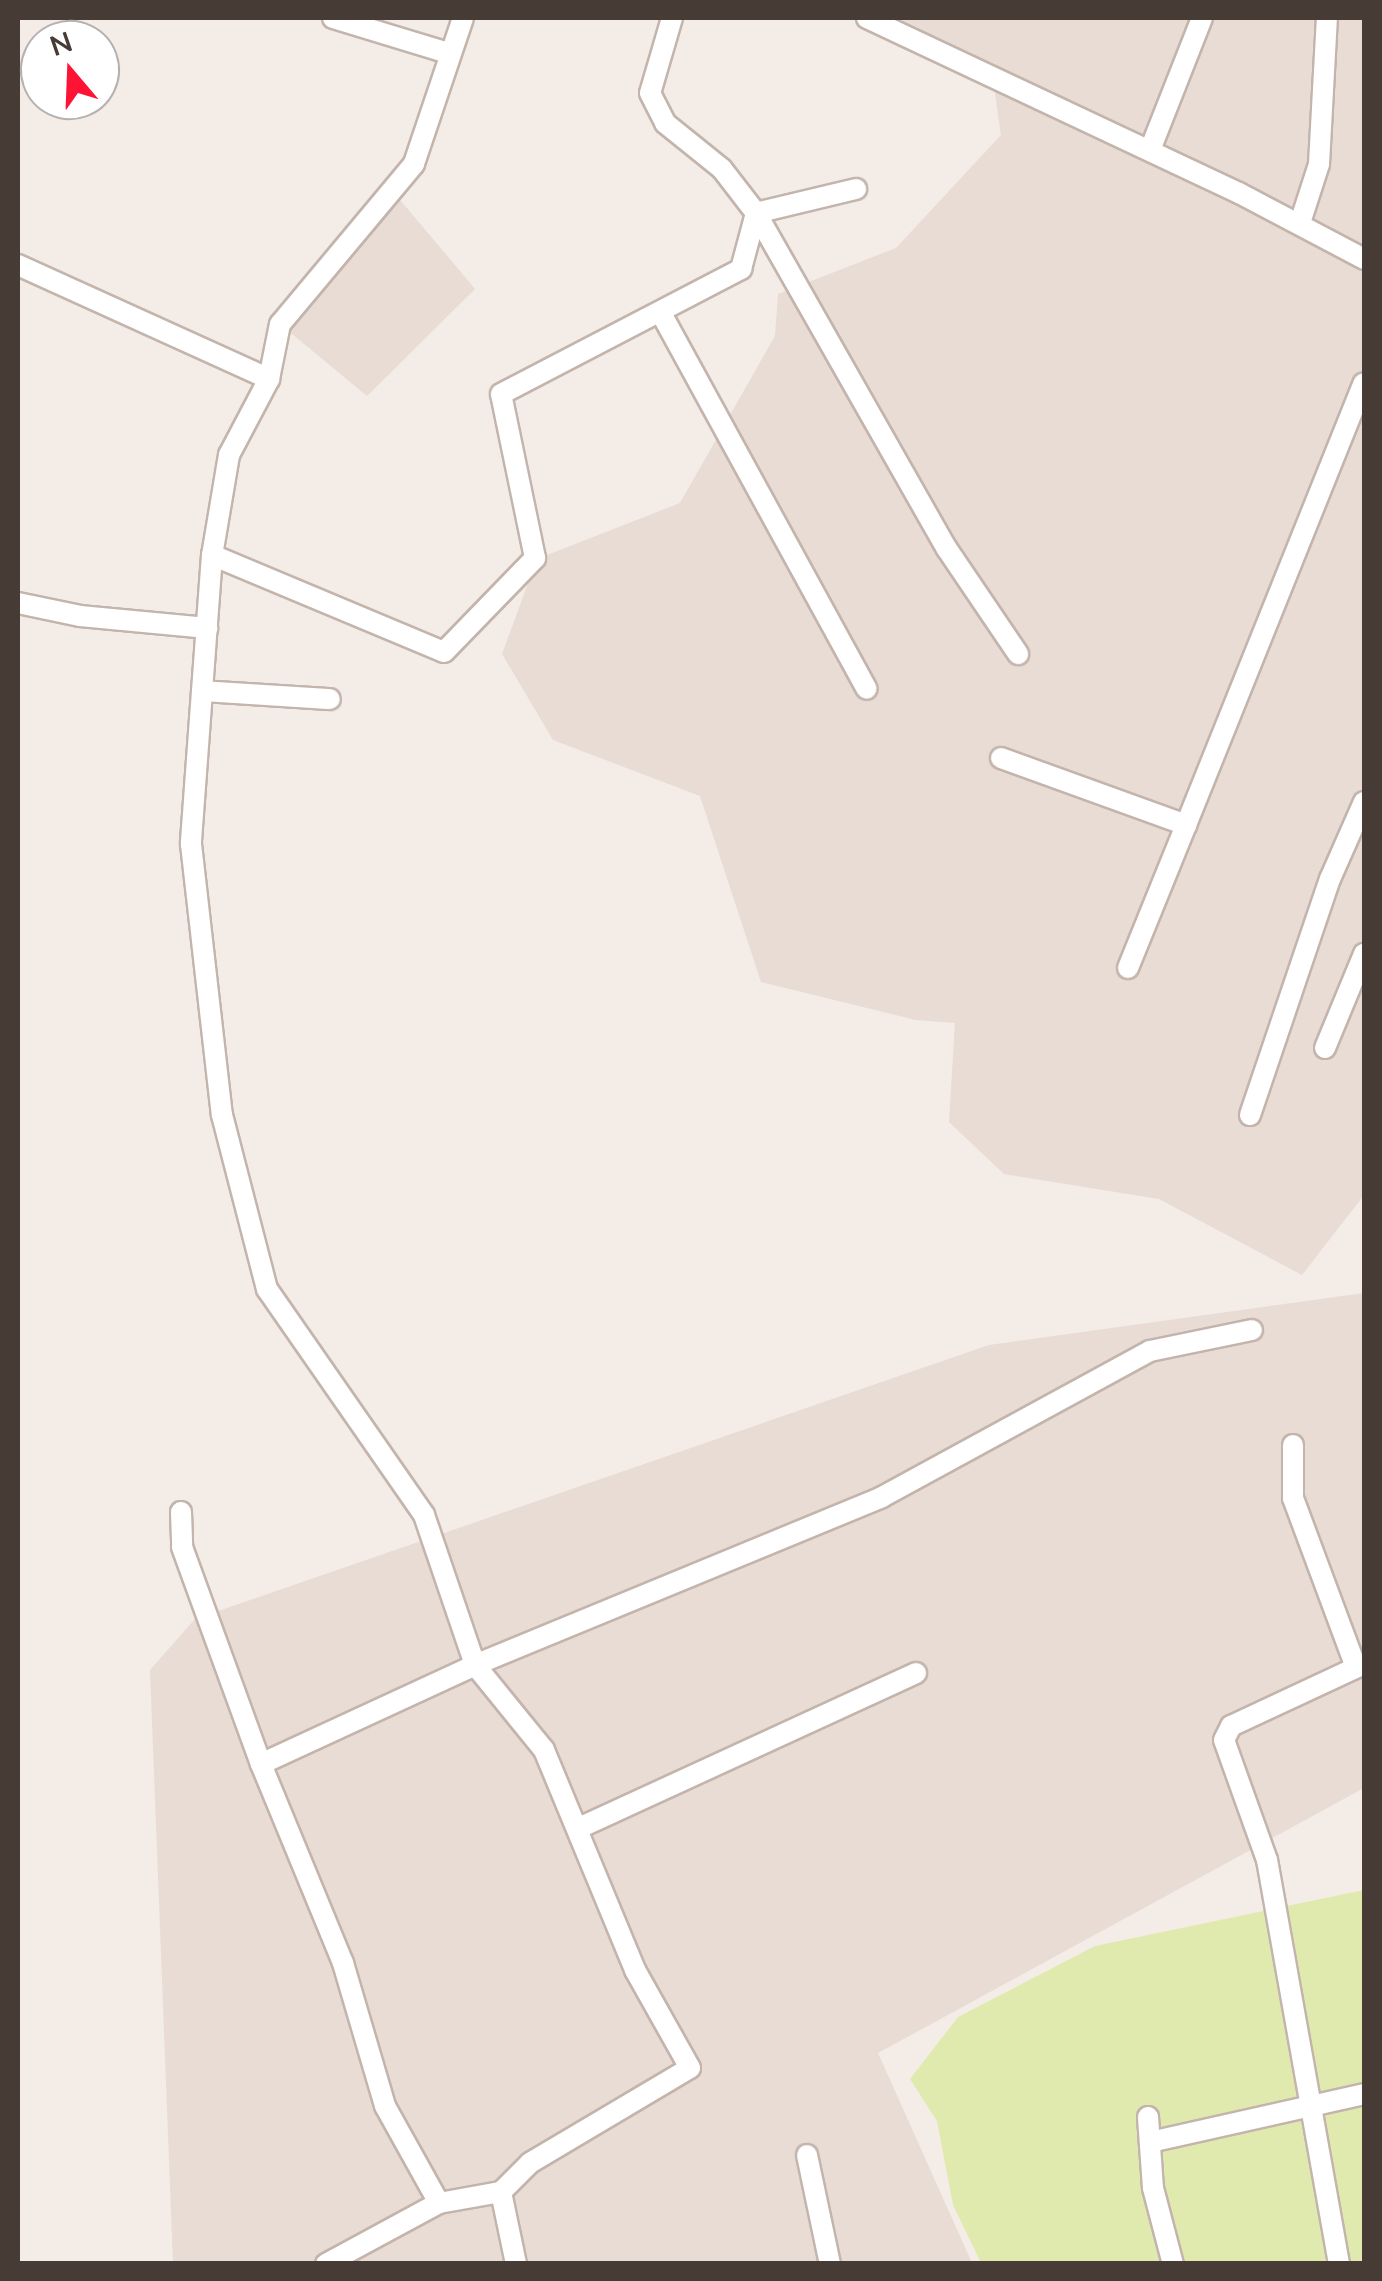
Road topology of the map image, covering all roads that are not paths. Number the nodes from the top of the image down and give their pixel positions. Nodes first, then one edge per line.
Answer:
1 (333, 18) edge
2 (463, 18) edge
3 (672, 18) edge
4 (1202, 18) edge
5 (1327, 18) edge
6 (879, 19) edge
7 (448, 54) junction
8 (1150, 150) junction
9 (856, 189) dead end
10 (756, 214) junction
11 (1300, 223) junction
12 (1364, 259) edge
13 (18, 265) edge
14 (662, 315) junction
15 (269, 378) junction
16 (1364, 383) edge
17 (212, 555) junction
18 (18, 603) edge
19 (207, 628) junction
20 (1018, 654) dead end
21 (868, 688) dead end
22 (202, 691) junction
23 (330, 700) dead end
24 (1001, 758) dead end
25 (1364, 802) edge
26 (1186, 825) junction
27 (1364, 954) edge
28 (1128, 968) dead end
29 (1325, 1048) dead end
30 (1250, 1115) dead end
31 (1252, 1330) dead end
32 (1293, 1445) dead end
33 (182, 1512) dead end
34 (475, 1666) junction
35 (1360, 1666) edge
36 (916, 1673) dead end
37 (261, 1764) junction
38 (579, 1828) junction
39 (1364, 2094) edge
40 (1307, 2107) junction
41 (1148, 2117) dead end
42 (1150, 2142) junction
43 (808, 2155) dead end
44 (501, 2192) junction
45 (439, 2202) junction
46 (331, 2262) edge
47 (516, 2264) edge
48 (830, 2264) edge
49 (1173, 2264) edge
50 (1339, 2264) edge

1 - 7 street
2 - 7 street
3 - 10 street
4 - 8 street
5 - 11 street
6 - 8 street
7 - 15 street
8 - 11 street
9 - 10 street
10 - 14 street
10 - 20 street
11 - 12 street
13 - 15 street
14 - 17 street
14 - 21 street
15 - 17 street
16 - 26 street
17 - 19 street
18 - 19 street
19 - 22 street
22 - 23 street
22 - 34 street
24 - 26 street
25 - 30 street
26 - 28 street
27 - 29 street
31 - 34 street
32 - 35 street
33 - 37 street
34 - 37 street
34 - 38 street
35 - 40 street
36 - 38 street
37 - 45 street
38 - 44 street
39 - 40 street
40 - 42 street
40 - 50 street
41 - 42 street
42 - 49 street
43 - 48 street
44 - 45 street
44 - 47 street
45 - 46 street

